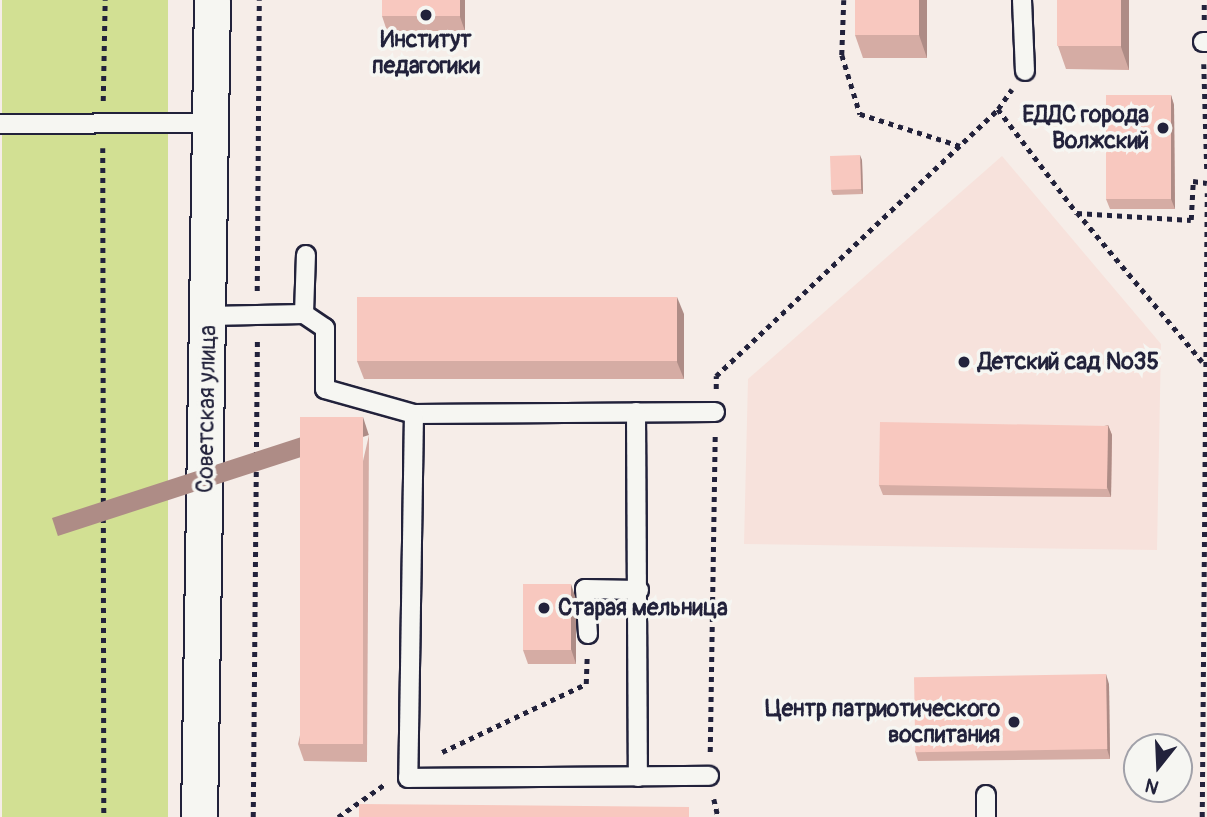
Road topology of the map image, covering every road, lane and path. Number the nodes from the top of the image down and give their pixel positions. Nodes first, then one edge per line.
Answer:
1 (105, 0) edge
2 (212, 0) edge
3 (259, 0) edge
4 (844, 0) edge
5 (1022, 0) edge
6 (1204, 0) edge
7 (1205, 42) edge
8 (1025, 71) joint
9 (998, 109) junction
10 (103, 122) junction
11 (210, 123) junction
12 (0, 124) edge
13 (960, 146) junction
14 (1207, 173) edge
15 (1207, 183) edge
16 (1207, 193) edge
17 (1077, 213) junction
18 (306, 255) dead end
19 (304, 314) junction
20 (257, 315) junction
21 (209, 316) junction
22 (1203, 362) junction
23 (636, 412) junction
24 (715, 412) junction
25 (414, 414) junction
26 (1205, 421) edge
27 (639, 590) junction
28 (588, 634) joint
29 (407, 768) junction
30 (709, 776) junction
31 (638, 777) junction
32 (986, 795) dead end
33 (104, 817) edge
34 (199, 817) edge
35 (253, 817) edge
36 (338, 817) edge
37 (719, 817) edge
38 (985, 817) edge
39 (1202, 817) edge

1 - 10 path
2 - 11 street, Советская улица
3 - 20 path
4 - 13 path
5 - 8 lane
6 - 7 path
7 - 14 path
8 - 9 path
9 - 13 path
9 - 17 path
10 - 11 lane
10 - 12 lane
10 - 33 path
11 - 21 street, Советская улица
13 - 24 path
15 - 17 path
16 - 22 path
17 - 22 path
18 - 19 lane
19 - 20 lane
19 - 25 lane
20 - 21 lane
20 - 35 path
21 - 34 street, Советская улица
22 - 26 path
23 - 24 lane
23 - 25 lane
23 - 27 lane
24 - 30 path
25 - 29 lane
26 - 39 path
27 - 28 lane
27 - 31 lane
28 - 29 path
29 - 31 lane
29 - 36 path
30 - 31 lane
30 - 37 path
32 - 38 lane

